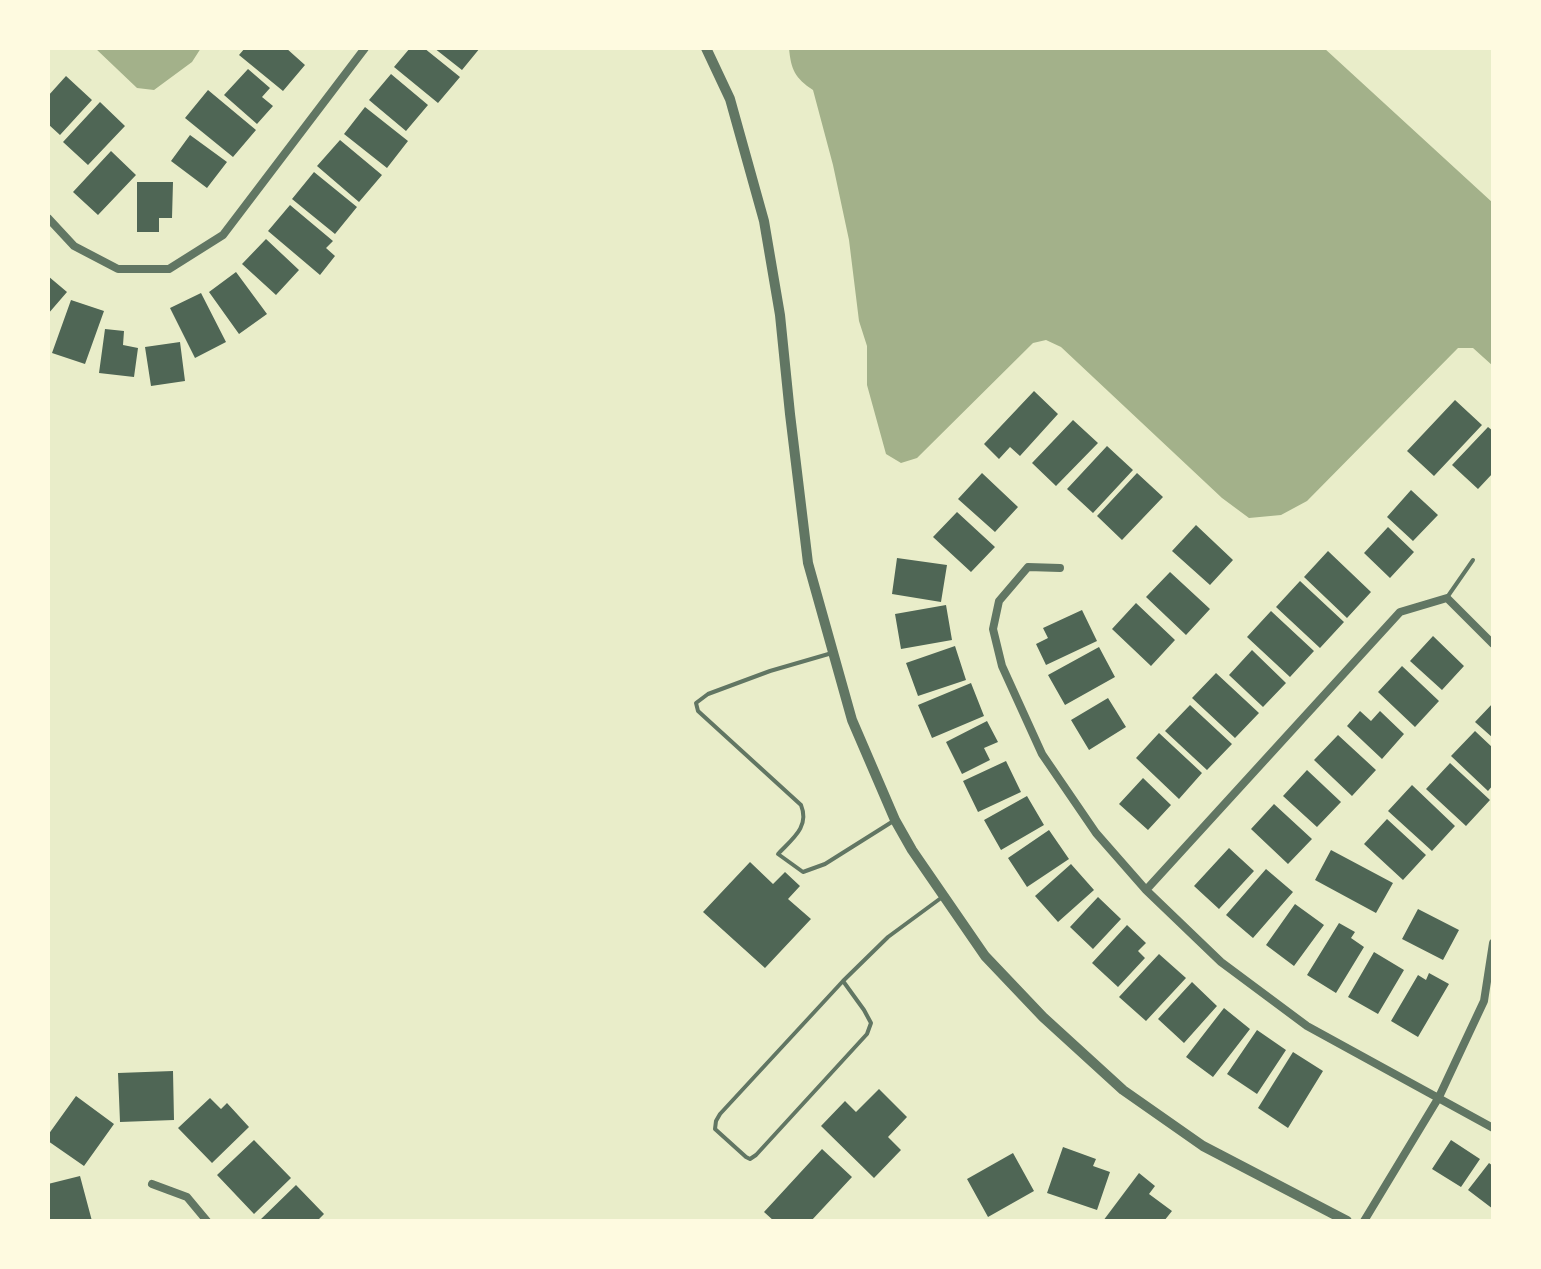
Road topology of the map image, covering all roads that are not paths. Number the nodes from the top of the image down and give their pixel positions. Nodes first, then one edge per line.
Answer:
1 (365, 48) edge
2 (706, 48) edge
3 (48, 218) edge
4 (1473, 560) dead end
5 (1060, 568) dead end
6 (1447, 598) junction
7 (1493, 644) edge
8 (832, 653) junction
9 (895, 820) junction
10 (1146, 890) junction
11 (943, 896) junction
12 (1493, 943) edge
13 (843, 981) junction
14 (1439, 1097) junction
15 (1493, 1128) edge
16 (152, 1184) dead end
17 (207, 1221) edge
18 (1347, 1221) edge
19 (1364, 1221) edge

1 - 3 street
2 - 8 street
4 - 6 lane
5 - 10 street
6 - 7 street
6 - 10 street
8 - 9 street
8 - 9 lane
9 - 11 street
10 - 14 street
11 - 13 lane
11 - 18 street
12 - 14 street
13 - 13 lane
14 - 15 street
14 - 19 street
16 - 17 street

